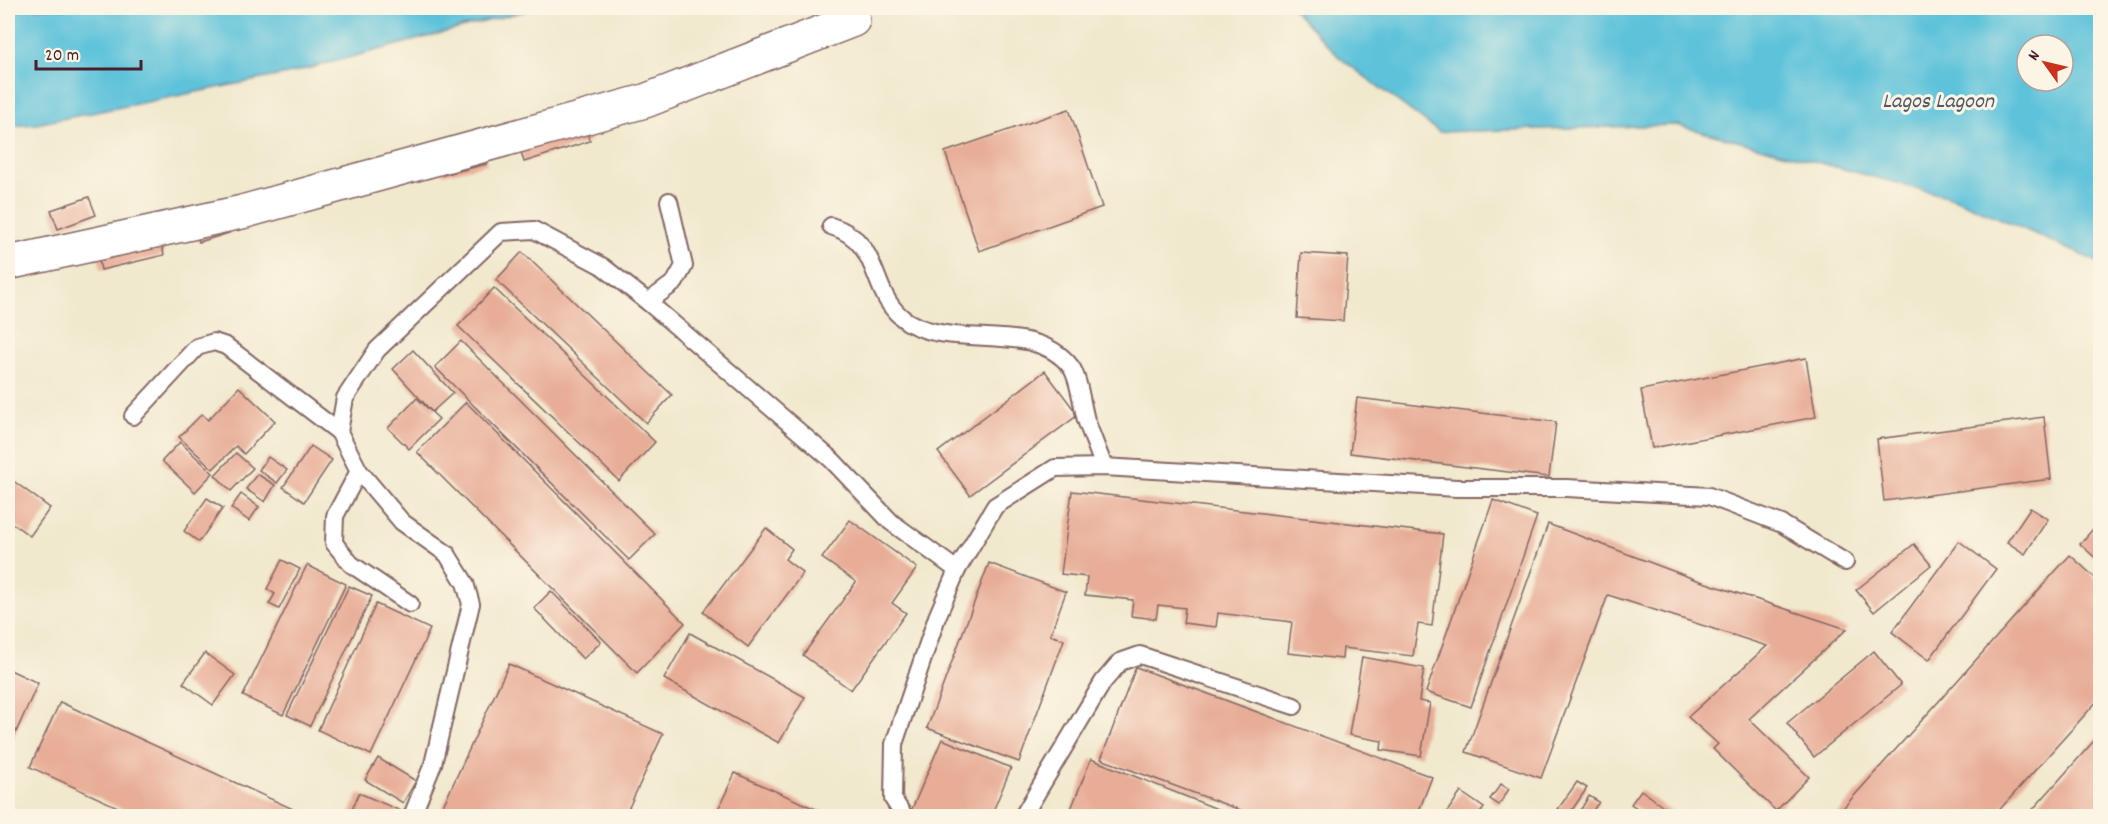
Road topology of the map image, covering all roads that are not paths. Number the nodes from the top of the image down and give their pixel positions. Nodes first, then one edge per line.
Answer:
1 (853, 20) dead end
2 (669, 201) dead end
3 (831, 226) dead end
4 (8, 263) edge
5 (648, 302) junction
6 (133, 416) dead end
7 (339, 432) junction
8 (1104, 467) junction
9 (359, 471) junction
10 (1845, 562) dead end
11 (957, 570) junction
12 (410, 604) dead end
13 (1294, 706) dead end
14 (412, 816) edge
15 (904, 816) edge
16 (1023, 816) edge

1 - 4 street
2 - 5 lane
3 - 8 lane
5 - 7 lane
5 - 11 lane
6 - 7 lane
7 - 9 lane
8 - 10 lane
8 - 11 lane
9 - 12 lane
9 - 14 lane
11 - 15 lane
13 - 16 lane

